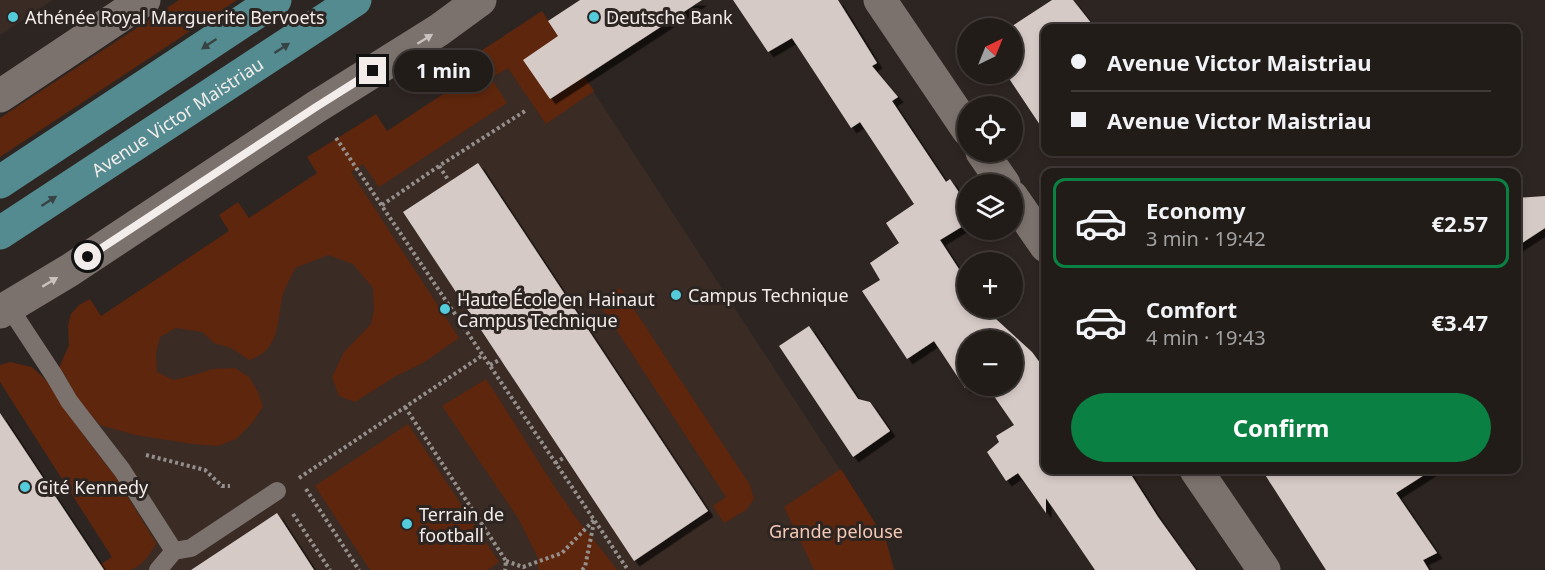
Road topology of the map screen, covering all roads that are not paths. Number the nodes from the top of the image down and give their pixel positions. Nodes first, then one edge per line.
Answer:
1 (144, 0) edge
2 (275, 0) edge
3 (355, 0) edge
4 (480, 0) edge
5 (880, 0) edge
6 (0, 96) edge
7 (957, 114) edge
8 (0, 183) edge
9 (1023, 213) edge
10 (0, 234) edge
11 (1041, 239) edge
12 (4, 310) edge
13 (1199, 474) edge
14 (277, 491) road end
15 (174, 551) junction
16 (158, 570) edge
17 (1264, 570) edge

1 - 6 street
2 -> 8 main road
10 -> 3 main road, Avenue Victor Maistriau
12 -> 4 street
5 - 7 street
9 - 11 street
12 - 15 lane
13 - 17 street
14 - 15 lane
15 - 16 lane

